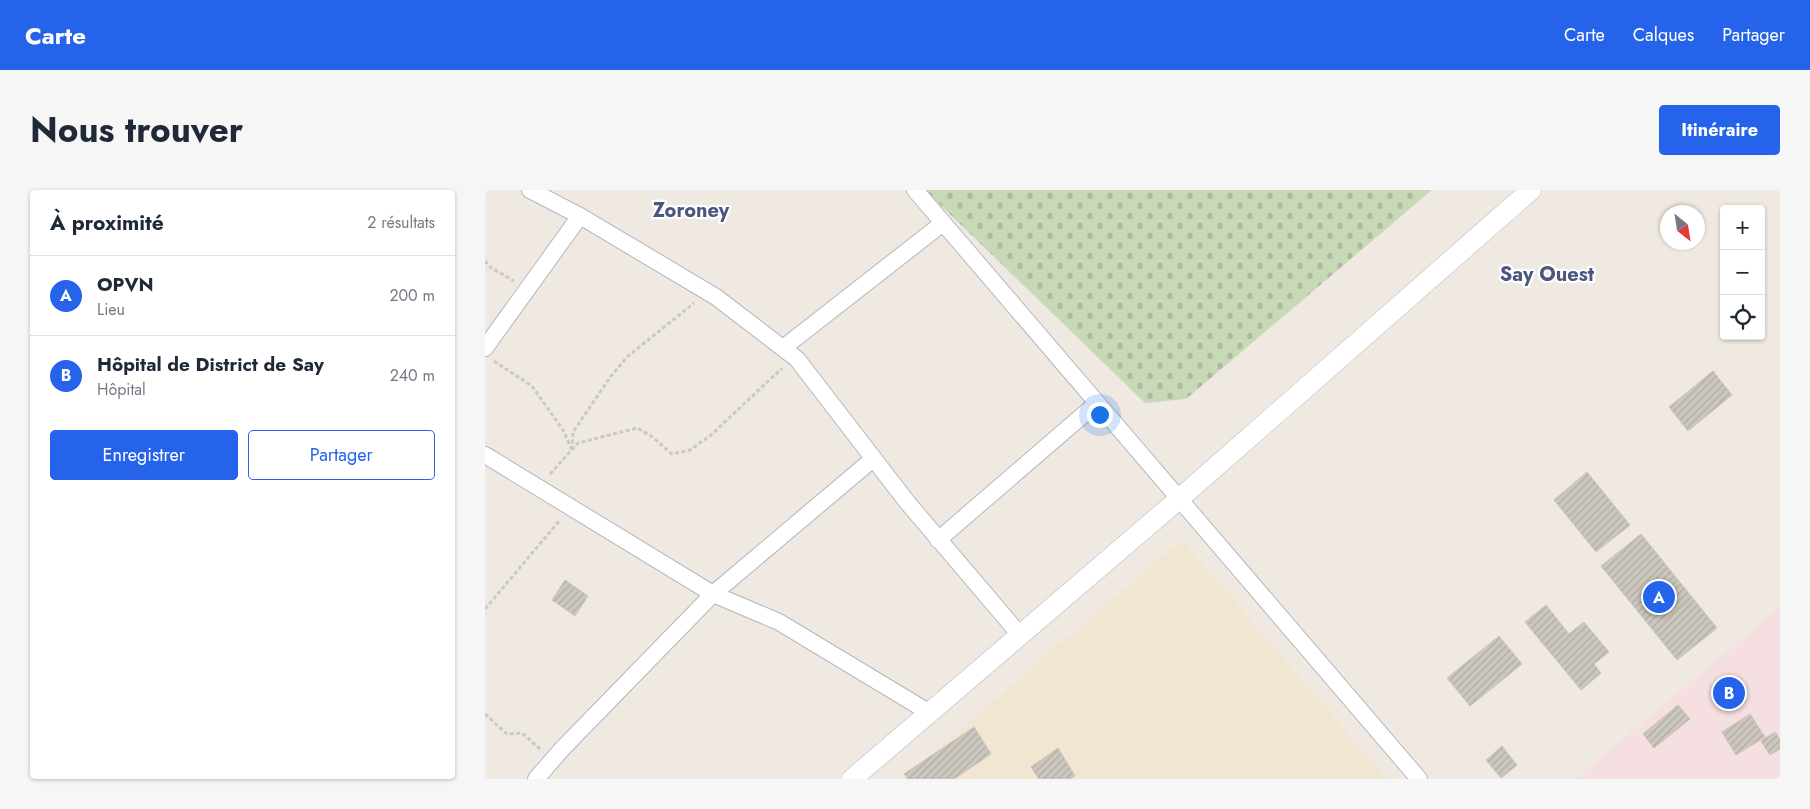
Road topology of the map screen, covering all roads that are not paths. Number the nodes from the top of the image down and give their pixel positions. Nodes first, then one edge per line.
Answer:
1 (530, 190) edge
2 (915, 190) edge
3 (1531, 190) edge
4 (580, 216) junction
5 (943, 223) junction
6 (788, 352) junction
7 (489, 354) edge
8 (1097, 403) junction
9 (485, 455) edge
10 (873, 459) junction
11 (1179, 499) junction
12 (938, 540) junction
13 (713, 594) junction
14 (1020, 635) junction
15 (930, 713) junction
16 (536, 779) edge
17 (852, 779) edge
18 (1419, 779) edge

1 - 4 street
2 - 5 street
3 - 11 street
4 - 6 street
4 - 7 street
5 - 6 street
5 - 8 street
6 - 10 street
8 - 11 street
8 - 12 street
9 - 13 street
10 - 12 street
10 - 13 street
11 - 14 street
11 - 18 street
12 - 14 street
13 - 15 street
13 - 16 street
14 - 15 street
15 - 17 street

